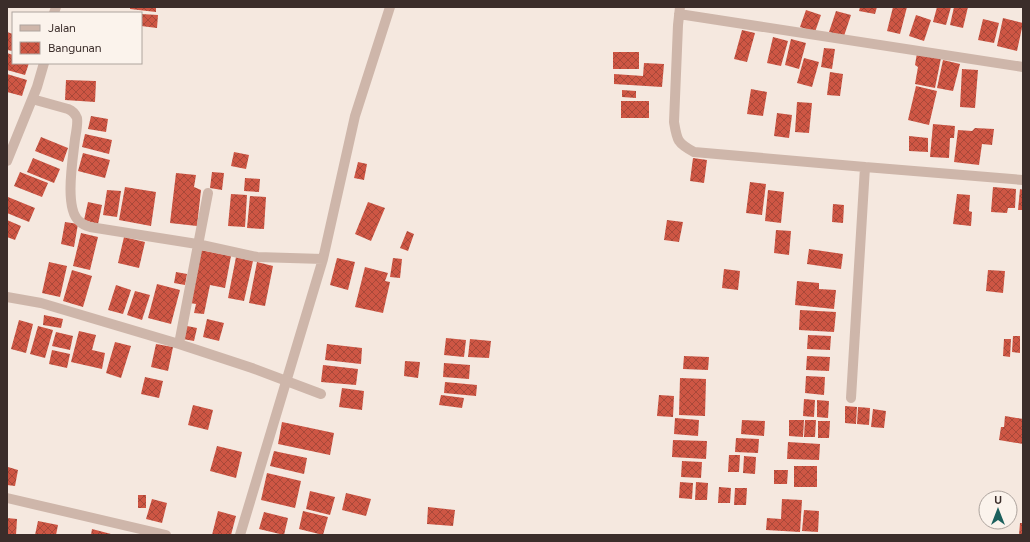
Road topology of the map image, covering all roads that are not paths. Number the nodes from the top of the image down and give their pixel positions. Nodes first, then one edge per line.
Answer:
1 (390, 7) edge
2 (679, 10) edge
3 (44, 64) edge
4 (1023, 67) edge
5 (32, 99) junction
6 (7, 161) edge
7 (865, 167) junction
8 (1023, 180) edge
9 (208, 193) dead end
10 (197, 244) junction
11 (323, 259) junction
12 (7, 298) edge
13 (179, 344) junction
14 (286, 381) junction
15 (320, 394) dead end
16 (851, 398) dead end
17 (7, 498) edge
18 (166, 535) edge
19 (240, 535) edge

1 - 11 street
2 - 4 street
2 - 7 street
3 - 5 street
5 - 6 street
5 - 10 street
7 - 8 street
7 - 16 street
9 - 10 street
10 - 11 street
10 - 13 street
11 - 14 street
12 - 13 street
13 - 14 street
14 - 15 street
14 - 19 street
17 - 18 street

